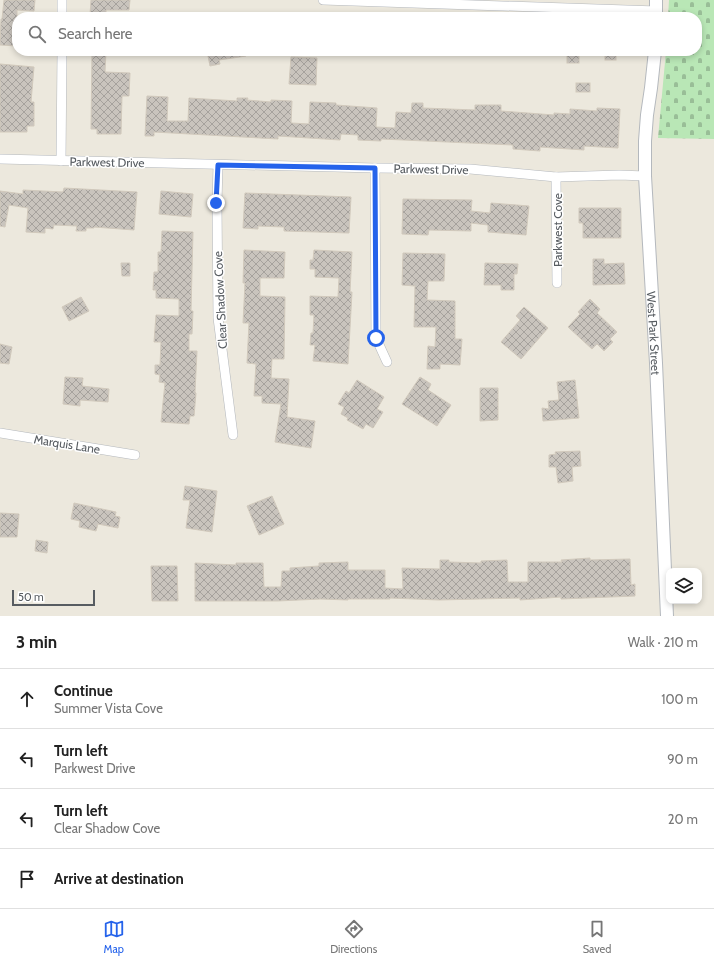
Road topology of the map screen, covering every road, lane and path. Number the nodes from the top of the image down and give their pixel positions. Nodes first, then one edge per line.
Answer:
1 (62, 0) edge
2 (323, 0) edge
3 (656, 9) edge
4 (62, 12) edge
5 (62, 56) edge
6 (655, 56) edge
7 (0, 159) edge
8 (61, 161) junction
9 (218, 165) junction
10 (375, 168) junction
11 (646, 176) junction
12 (556, 177) junction
13 (557, 283) dead end
14 (387, 362) dead end
15 (0, 433) edge
16 (233, 435) dead end
17 (135, 455) dead end
18 (667, 616) edge

1 - 4 street
2 - 3 street
5 - 8 street
6 - 11 street, West Park Street
7 - 8 street, Parkwest Drive
8 - 9 street, Parkwest Drive
9 - 10 street, Parkwest Drive
9 - 16 street, Clear Shadow Cove
10 - 12 street, Parkwest Drive
10 - 14 street
11 - 12 street, Parkwest Drive
11 - 18 street, West Park Street
12 - 13 street, Parkwest Cove
15 - 17 street, Marquis Lane

